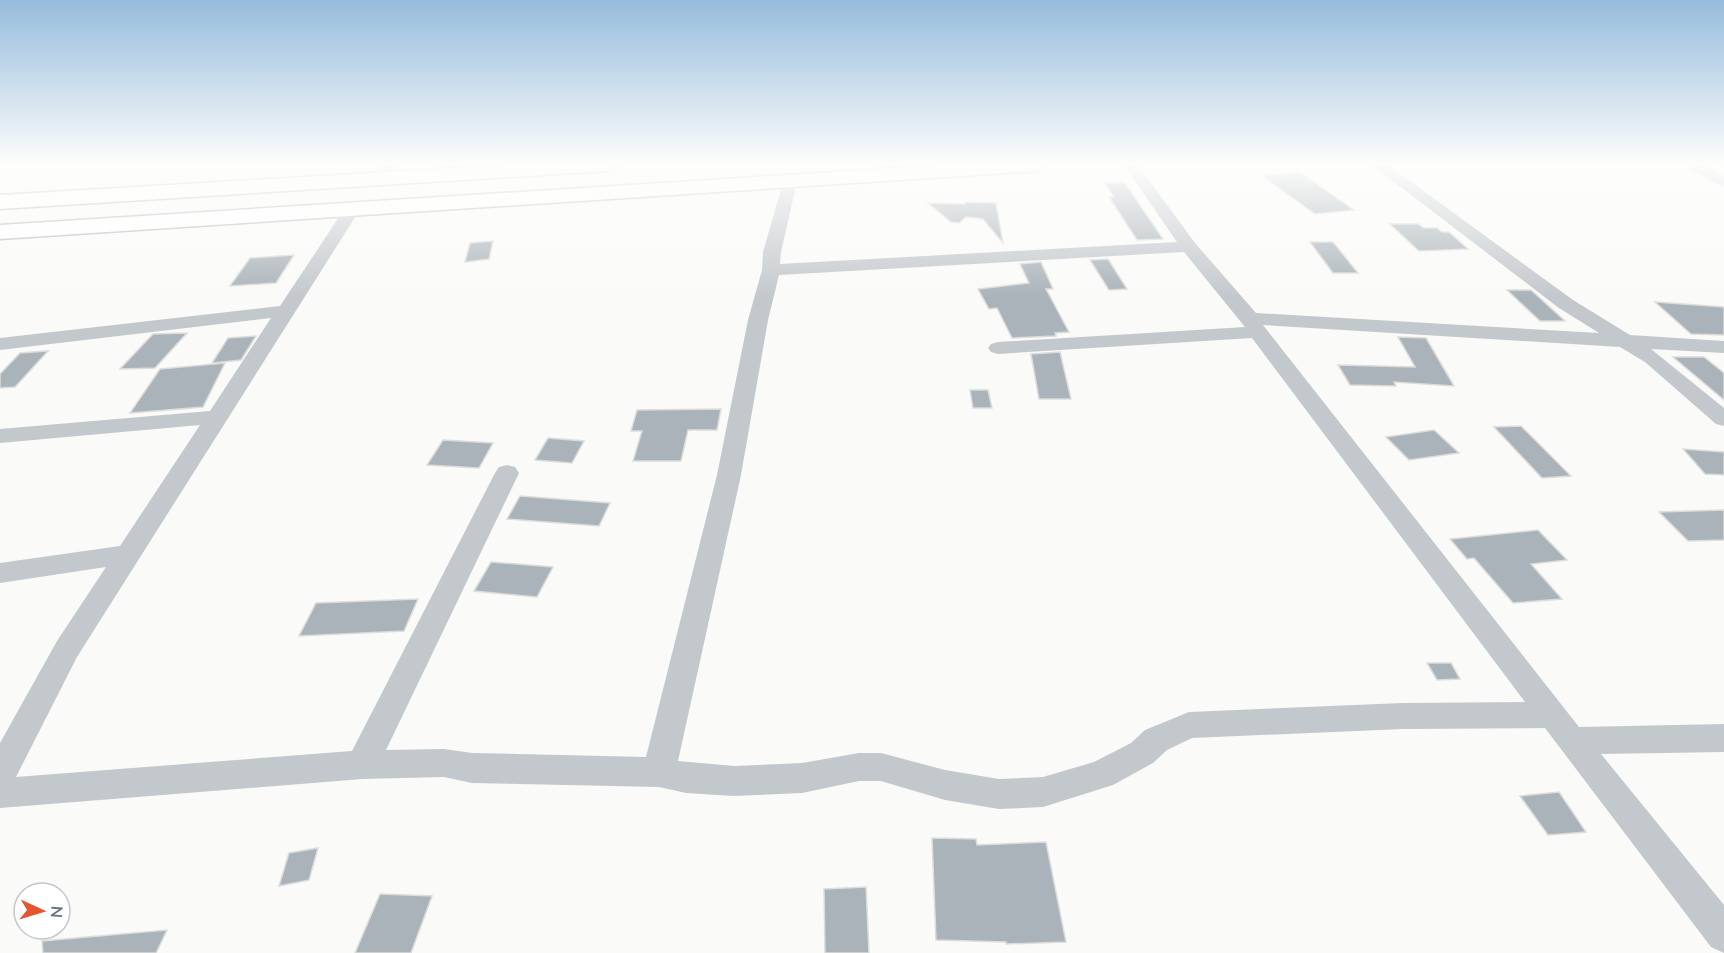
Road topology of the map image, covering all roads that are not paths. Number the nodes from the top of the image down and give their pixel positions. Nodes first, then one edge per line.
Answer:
1 (374, 209) edge
2 (782, 209) edge
3 (1162, 209) edge
4 (1439, 209) edge
5 (351, 211) junction
6 (0, 232) edge
7 (1189, 247) junction
8 (771, 270) junction
9 (285, 311) junction
10 (1253, 325) junction
11 (1620, 339) junction
12 (0, 344) edge
13 (1724, 347) edge
14 (998, 348) dead end
15 (217, 417) junction
16 (1724, 419) edge
17 (0, 436) edge
18 (507, 473) dead end
19 (129, 554) junction
20 (0, 573) edge
21 (1553, 716) junction
22 (1724, 738) edge
23 (1570, 741) junction
24 (362, 765) junction
25 (659, 772) junction
26 (0, 774) edge
27 (0, 793) edge
28 (1724, 934) edge

1 - 5 highway
2 - 8 street
3 - 7 street
4 - 11 street
5 - 6 highway
5 - 9 street
7 - 8 street
7 - 10 street
8 - 25 street
9 - 12 street
9 - 15 street
10 - 11 street
10 - 14 street
10 - 21 street
11 - 13 street
11 - 16 street
15 - 17 street
15 - 19 street
18 - 24 street
19 - 20 street
19 - 26 street
21 - 23 street
21 - 25 street
22 - 23 street
23 - 28 street
24 - 25 street
24 - 27 street

